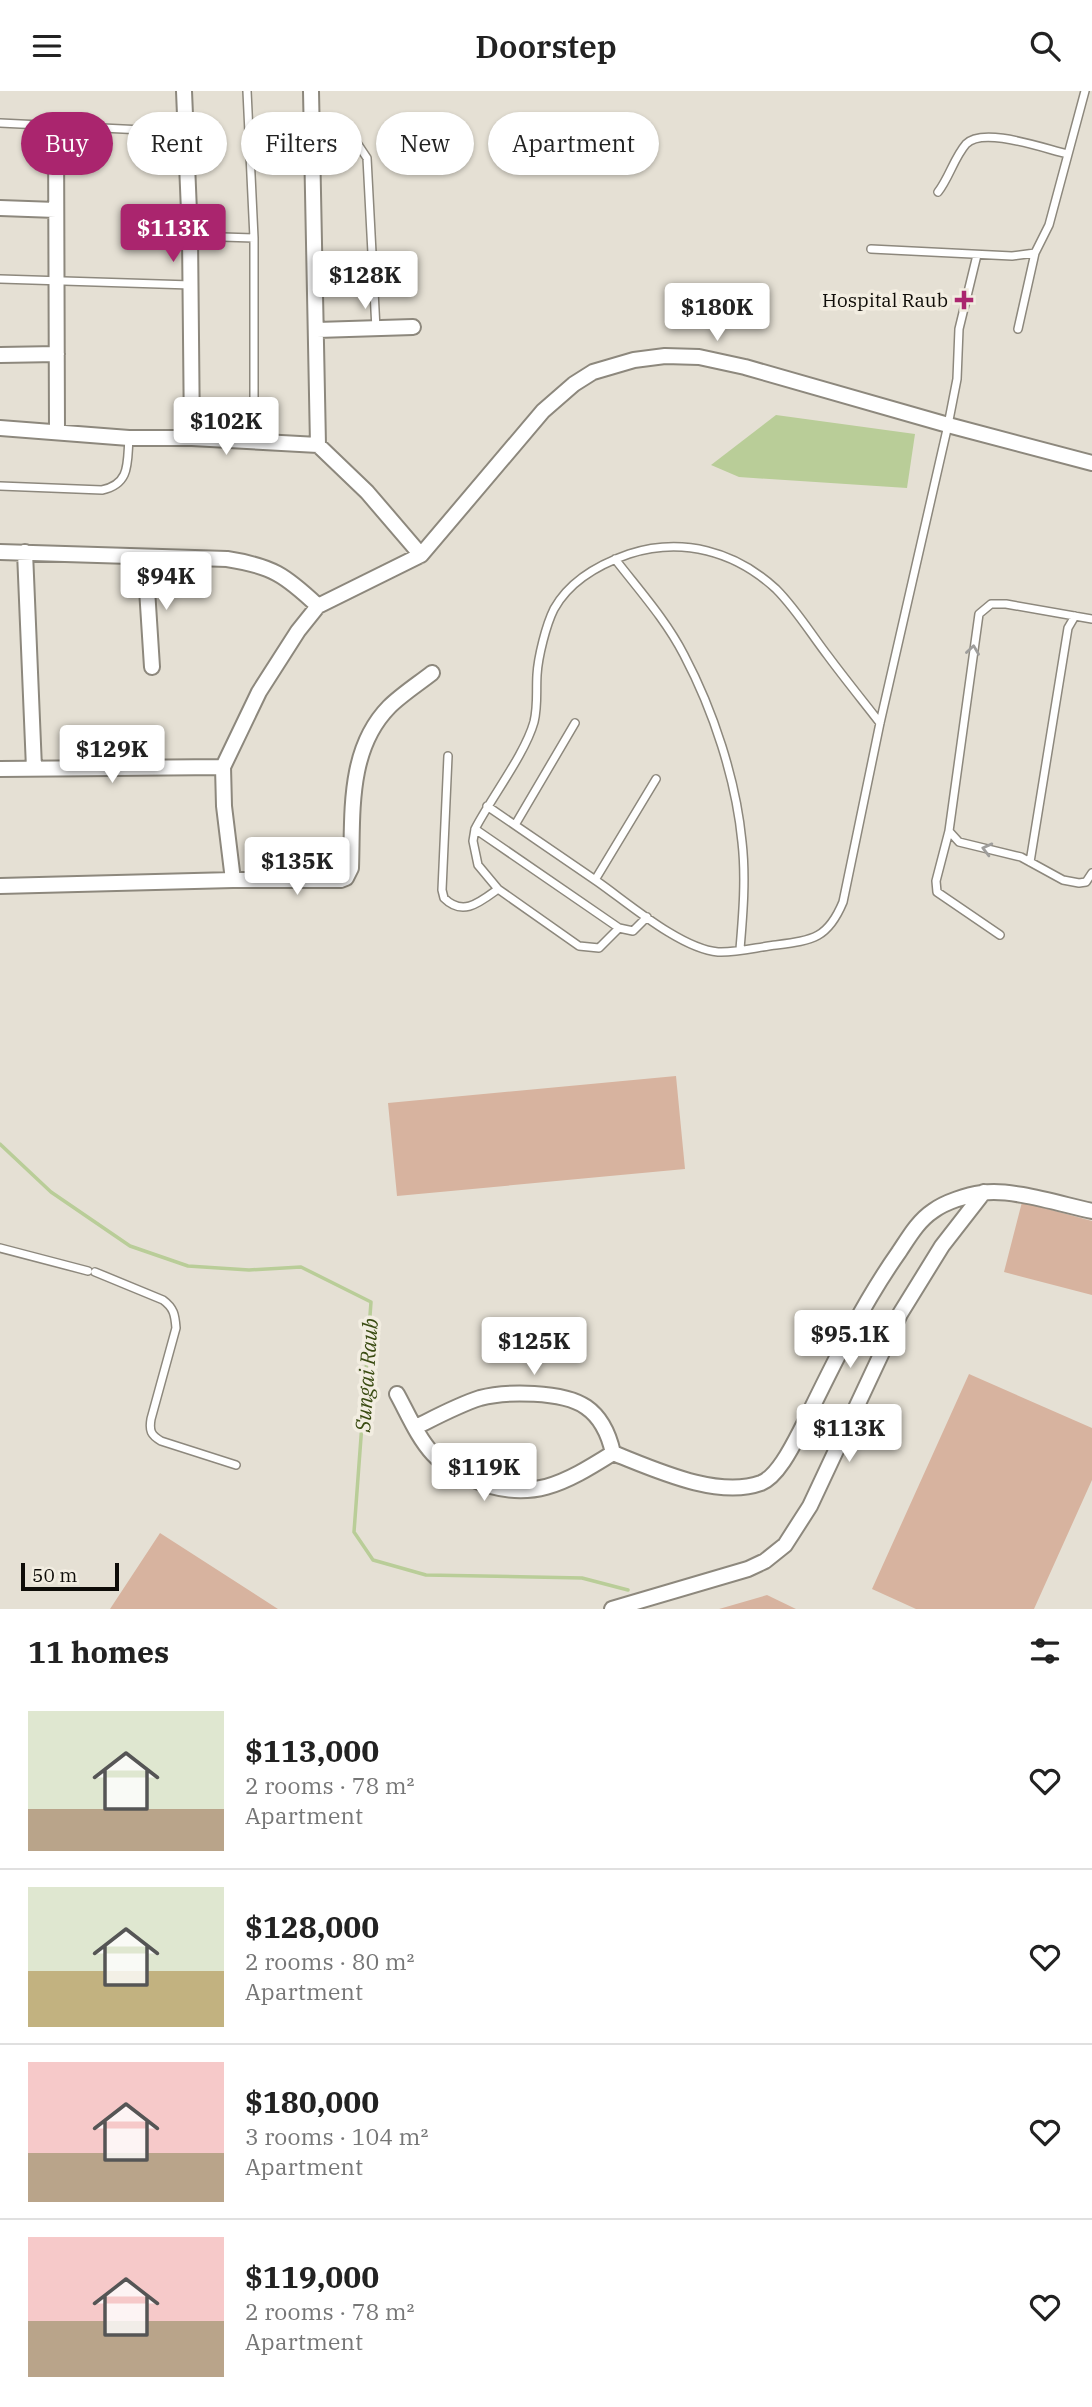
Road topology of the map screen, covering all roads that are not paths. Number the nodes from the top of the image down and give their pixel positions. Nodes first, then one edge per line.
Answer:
1 (184, 91) edge
2 (247, 91) edge
3 (311, 91) edge
4 (1085, 91) edge
5 (184, 112) edge
6 (311, 112) edge
7 (0, 123) edge
8 (21, 124) edge
9 (362, 148) edge
10 (1068, 154) junction
11 (56, 175) edge
12 (186, 175) edge
13 (312, 175) edge
14 (938, 192) dead end
15 (0, 208) edge
16 (56, 210) junction
17 (190, 236) junction
18 (254, 238) junction
19 (871, 249) dead end
20 (1035, 253) junction
21 (977, 254) junction
22 (0, 279) edge
23 (57, 281) junction
24 (191, 285) junction
25 (414, 327) dead end
26 (376, 328) junction
27 (1018, 329) dead end
28 (317, 330) junction
29 (57, 354) junction
30 (0, 355) edge
31 (948, 425) junction
32 (0, 428) edge
33 (57, 432) junction
34 (129, 437) junction
35 (192, 437) junction
36 (254, 442) junction
37 (318, 445) junction
38 (1092, 463) edge
39 (0, 486) edge
40 (0, 552) edge
41 (25, 552) junction
42 (421, 555) junction
43 (145, 558) junction
44 (615, 559) junction
45 (318, 606) junction
46 (1075, 616) junction
47 (1092, 619) edge
48 (152, 667) dead end
49 (432, 673) dead end
50 (575, 723) dead end
51 (880, 723) junction
52 (448, 756) dead end
53 (223, 767) junction
54 (34, 768) junction
55 (0, 769) edge
56 (656, 779) dead end
57 (487, 806) junction
58 (515, 825) junction
59 (475, 829) junction
60 (948, 831) junction
61 (1030, 862) junction
62 (1092, 873) edge
63 (233, 880) junction
64 (595, 880) junction
65 (0, 886) edge
66 (498, 889) junction
67 (647, 917) junction
68 (620, 928) junction
69 (1000, 935) dead end
70 (740, 949) junction
71 (984, 1192) junction
72 (1092, 1211) edge
73 (0, 1248) edge
74 (397, 1394) dead end
75 (415, 1427) junction
76 (613, 1453) junction
77 (236, 1465) dead end
78 (612, 1609) edge

1 - 5 street
2 - 18 lane
3 - 6 street
4 - 10 lane
7 - 8 lane
9 - 26 lane
10 - 14 lane
10 - 20 lane
11 - 16 street
12 - 17 street
13 - 28 street
15 - 16 street
16 - 23 street
17 - 18 lane
17 - 24 street
18 - 36 lane
19 - 21 lane
20 - 21 lane
20 - 27 lane
21 - 31 lane
22 - 23 lane
23 - 24 lane
23 - 29 street
24 - 35 street
25 - 26 street
26 - 28 street
28 - 37 street
29 - 30 street
29 - 33 street
31 - 38 street
31 - 42 street
31 - 51 lane
32 - 33 street
33 - 34 street
34 - 35 street
34 - 39 lane
35 - 36 street
36 - 37 street
37 - 42 street
40 - 41 street
41 - 43 street
41 - 54 street
42 - 45 street
43 - 45 street
43 - 48 street
44 - 51 lane
44 - 57 lane
44 - 70 lane
45 - 53 street
46 - 47 lane
60 -> 46 lane
46 - 61 lane
49 - 63 street
50 - 58 lane
51 - 70 lane
52 - 66 lane
53 - 54 street
53 - 63 street
54 - 55 street
56 - 64 lane
57 - 58 lane
57 - 59 lane
58 - 64 lane
59 - 66 lane
59 - 68 lane
61 -> 60 lane
60 - 69 lane
61 - 62 lane
63 - 65 street
64 - 67 lane
66 - 68 lane
67 - 68 lane
67 - 70 lane
71 - 72 street
71 - 76 street
71 - 78 street
73 - 77 lane
74 - 75 street
75 - 76 street
75 - 76 street

